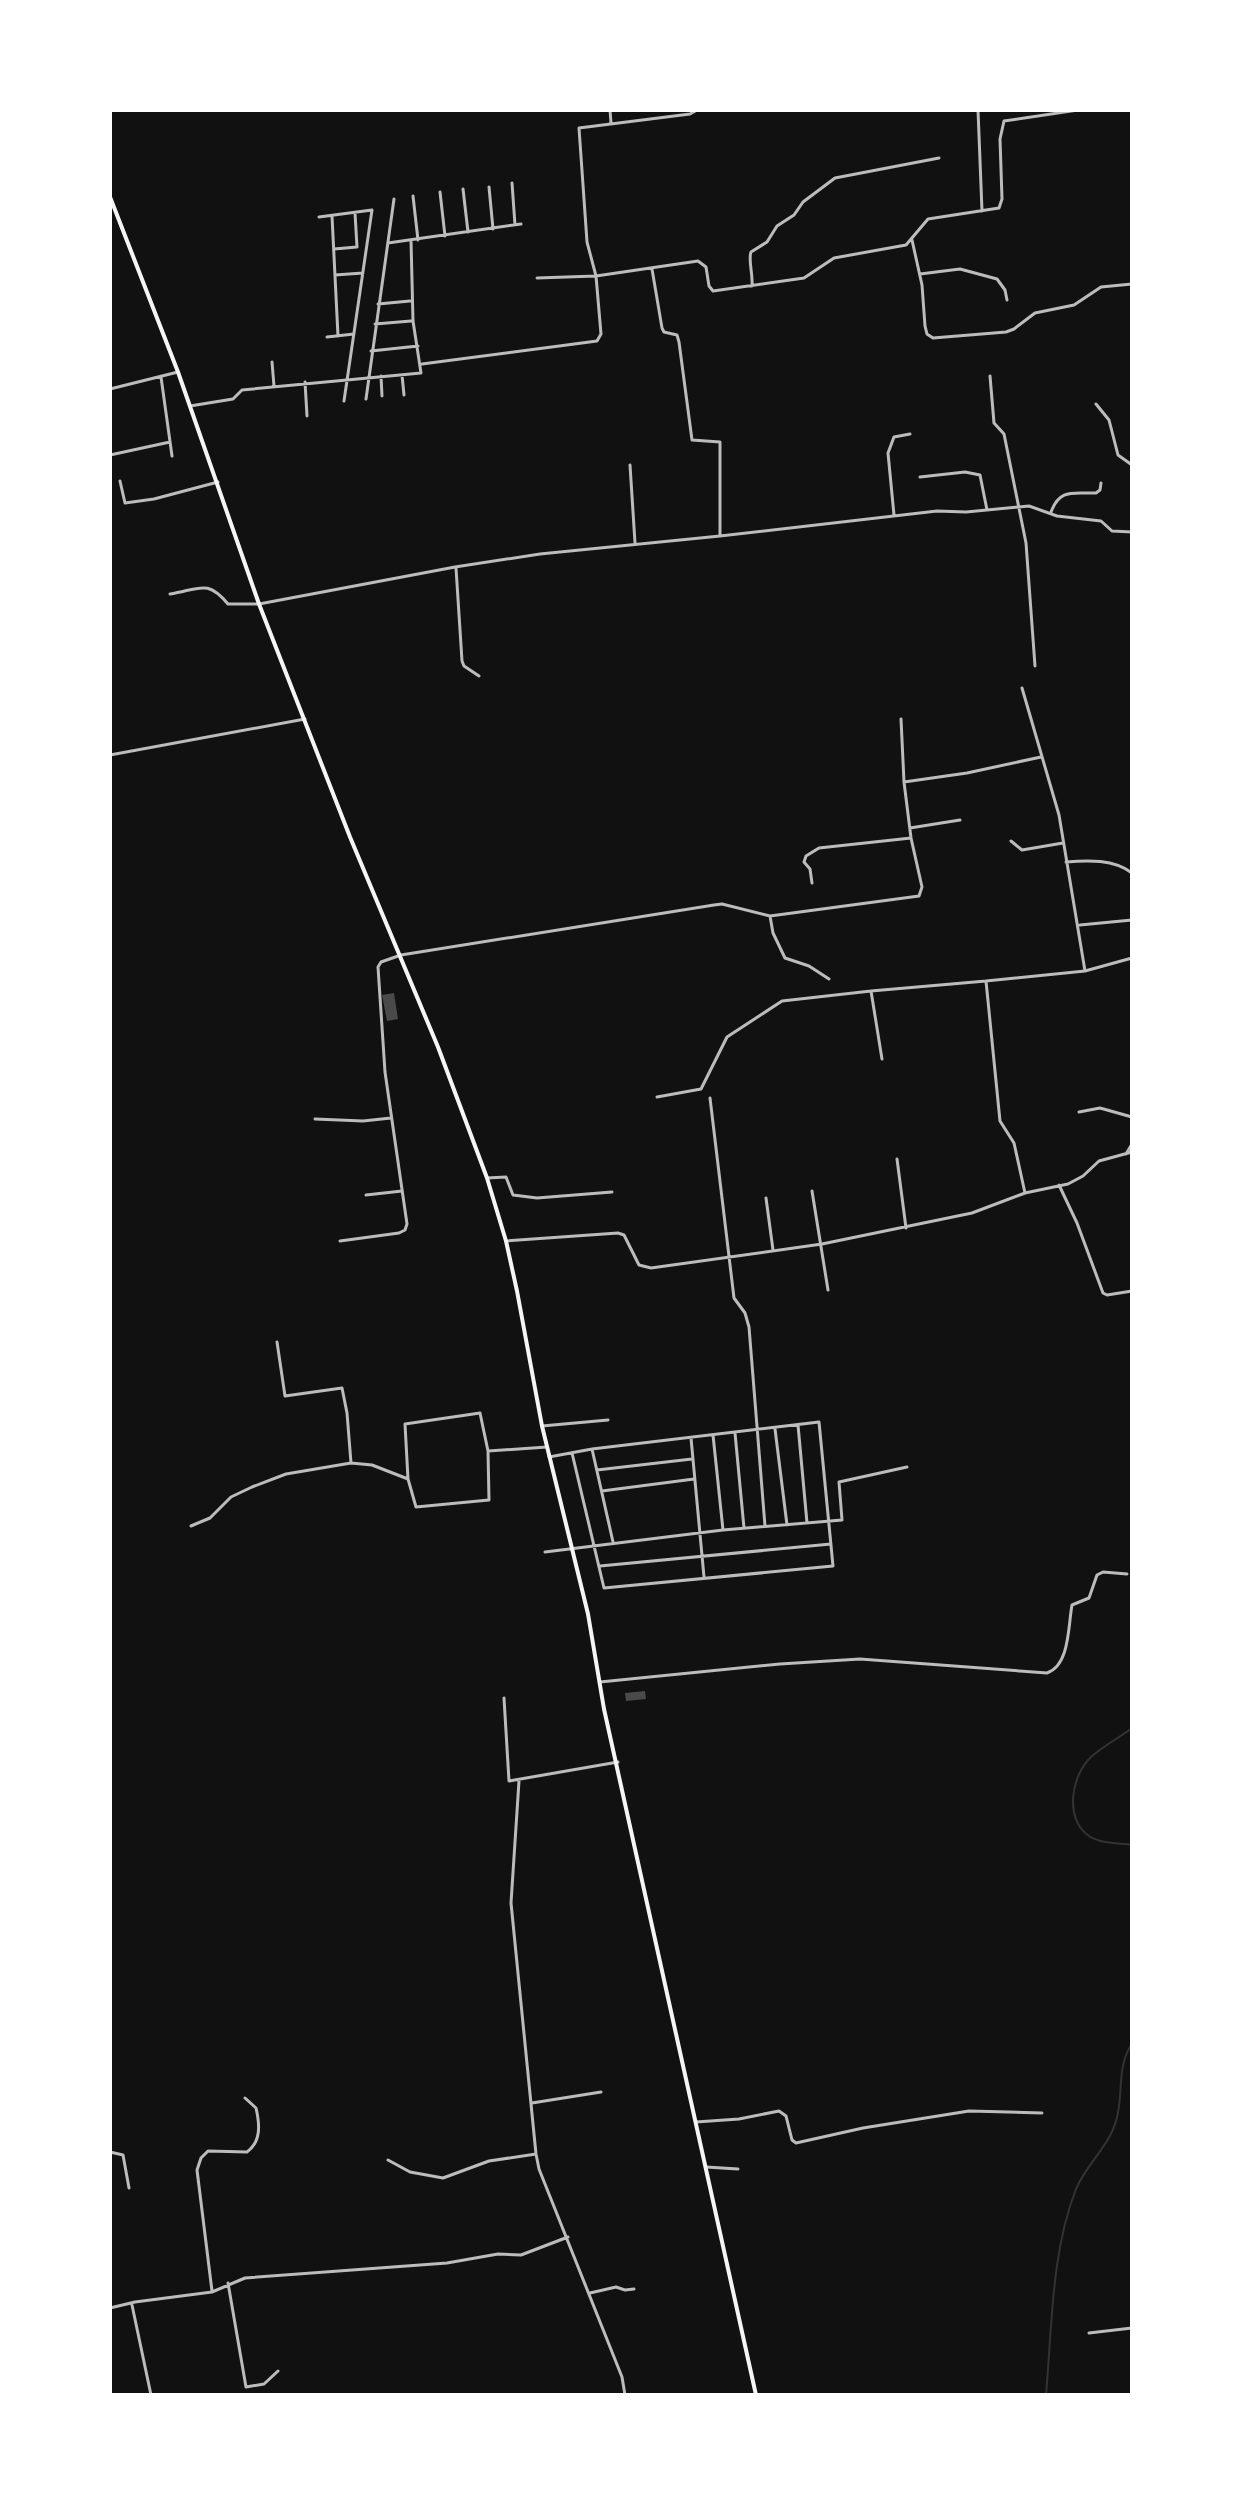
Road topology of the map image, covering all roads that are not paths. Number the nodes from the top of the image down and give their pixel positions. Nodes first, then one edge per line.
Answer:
1 (610, 110) edge
2 (697, 110) edge
3 (978, 110) edge
4 (1078, 110) edge
5 (611, 123) junction
6 (939, 158) dead end
7 (512, 183) dead end
8 (489, 187) dead end
9 (463, 189) dead end
10 (440, 192) dead end
11 (413, 196) dead end
12 (110, 197) edge
13 (394, 199) dead end
14 (982, 211) junction
15 (355, 213) junction
16 (332, 216) junction
17 (319, 217) dead end
18 (521, 224) dead end
19 (515, 225) junction
20 (493, 229) junction
21 (468, 232) junction
22 (445, 236) junction
23 (411, 240) junction
24 (418, 240) junction
25 (912, 240) junction
26 (388, 243) junction
27 (334, 249) junction
28 (652, 268) junction
29 (363, 273) junction
30 (920, 274) junction
31 (335, 275) junction
32 (596, 276) junction
33 (537, 278) dead end
34 (1132, 284) edge
35 (752, 286) junction
36 (1007, 300) dead end
37 (412, 301) junction
38 (378, 304) junction
39 (413, 321) junction
40 (375, 324) junction
41 (354, 334) junction
42 (338, 336) junction
43 (327, 337) dead end
44 (418, 346) junction
45 (371, 351) junction
46 (272, 362) dead end
47 (422, 364) junction
48 (178, 372) junction
49 (402, 375) junction
50 (381, 376) junction
51 (990, 376) dead end
52 (161, 377) junction
53 (368, 377) junction
54 (348, 379) junction
55 (305, 382) junction
56 (274, 386) junction
57 (110, 389) edge
58 (404, 395) dead end
59 (382, 396) dead end
60 (366, 399) dead end
61 (344, 401) dead end
62 (1096, 404) dead end
63 (190, 406) junction
64 (307, 416) dead end
65 (910, 434) dead end
66 (170, 442) junction
67 (110, 455) edge
68 (172, 456) dead end
69 (630, 465) dead end
70 (1132, 465) edge
71 (920, 477) dead end
72 (120, 481) dead end
73 (218, 482) junction
74 (1101, 483) dead end
75 (1018, 507) junction
76 (987, 510) junction
77 (1051, 512) junction
78 (894, 516) junction
79 (1132, 532) edge
80 (720, 536) junction
81 (635, 543) junction
82 (455, 567) junction
83 (170, 594) dead end
84 (259, 604) junction
85 (1035, 666) dead end
86 (479, 676) dead end
87 (1022, 688) dead end
88 (305, 719) junction
89 (901, 719) dead end
90 (110, 755) edge
91 (1041, 757) junction
92 (904, 782) junction
93 (960, 820) dead end
94 (910, 828) junction
95 (911, 838) junction
96 (1011, 841) dead end
97 (1063, 843) junction
98 (1066, 862) junction
99 (1132, 873) edge
100 (812, 883) dead end
101 (770, 916) junction
102 (1132, 920) edge
103 (1078, 925) junction
104 (401, 955) junction
105 (1132, 958) edge
106 (1085, 971) junction
107 (829, 979) dead end
108 (986, 981) junction
109 (871, 991) junction
110 (882, 1059) dead end
111 (657, 1097) dead end
112 (710, 1098) dead end
113 (1079, 1112) dead end
114 (1132, 1117) edge
115 (391, 1118) junction
116 (315, 1119) dead end
117 (1132, 1144) edge
118 (1132, 1152) edge
119 (1126, 1154) junction
120 (897, 1159) dead end
121 (487, 1178) junction
122 (1059, 1185) junction
123 (403, 1190) junction
124 (812, 1191) dead end
125 (612, 1192) dead end
126 (1025, 1193) junction
127 (366, 1195) dead end
128 (766, 1198) dead end
129 (906, 1228) junction
130 (340, 1241) dead end
131 (506, 1241) junction
132 (822, 1244) junction
133 (773, 1250) junction
134 (730, 1256) junction
135 (828, 1290) dead end
136 (1132, 1291) edge
137 (277, 1342) dead end
138 (608, 1420) dead end
139 (798, 1425) junction
140 (542, 1426) junction
141 (775, 1427) junction
142 (756, 1430) junction
143 (735, 1433) junction
144 (713, 1435) junction
145 (691, 1438) junction
146 (547, 1447) junction
147 (592, 1449) junction
148 (488, 1451) junction
149 (572, 1453) junction
150 (549, 1457) junction
151 (692, 1458) junction
152 (351, 1463) junction
153 (907, 1467) dead end
154 (597, 1470) junction
155 (408, 1479) junction
156 (694, 1479) junction
157 (602, 1491) junction
158 (829, 1521) junction
159 (807, 1523) junction
160 (787, 1525) junction
161 (191, 1526) dead end
162 (765, 1526) junction
163 (744, 1528) junction
164 (723, 1530) junction
165 (700, 1534) junction
166 (613, 1542) junction
167 (593, 1544) junction
168 (831, 1544) junction
169 (570, 1547) junction
170 (545, 1552) dead end
171 (702, 1557) junction
172 (599, 1566) junction
173 (1127, 1574) dead end
174 (704, 1577) junction
175 (600, 1682) junction
176 (504, 1698) dead end
177 (618, 1762) junction
178 (519, 1781) junction
179 (601, 2092) dead end
180 (245, 2098) dead end
181 (532, 2103) junction
182 (1042, 2113) dead end
183 (696, 2122) junction
184 (110, 2152) edge
185 (536, 2154) junction
186 (388, 2160) dead end
187 (706, 2167) junction
188 (738, 2169) dead end
189 (129, 2188) dead end
190 (568, 2237) junction
191 (228, 2283) junction
192 (634, 2289) dead end
193 (212, 2292) junction
194 (590, 2293) junction
195 (131, 2303) junction
196 (110, 2308) edge
197 (1132, 2328) edge
198 (1089, 2333) dead end
199 (278, 2371) dead end
200 (151, 2395) edge
201 (625, 2395) edge
202 (756, 2395) edge

1 - 5 street
2 - 5 street
3 - 14 street
4 - 14 street
5 - 32 street
6 - 35 street
7 - 19 street
8 - 20 street
9 - 21 street
10 - 22 street
11 - 24 street
12 - 48 main road
13 - 26 street
14 - 25 street
15 - 16 street
15 - 27 street
15 - 29 street
16 - 17 street
16 - 27 street
18 - 19 street
19 - 20 street
20 - 21 street
21 - 22 street
22 - 24 street
23 - 24 street
23 - 26 street
23 - 37 street
25 - 30 street
25 - 35 street
26 - 38 street
27 - 31 street
28 - 32 street
28 - 35 street
28 - 80 street
29 - 31 street
29 - 41 street
30 - 34 street
30 - 36 street
31 - 42 street
32 - 33 street
32 - 47 street
37 - 38 street
37 - 39 street
38 - 40 street
39 - 40 street
39 - 44 street
40 - 45 street
41 - 42 street
41 - 54 street
42 - 43 street
44 - 45 street
44 - 47 street
45 - 53 street
46 - 56 street
47 - 49 street
48 - 52 street
48 - 63 main road
49 - 50 street
49 - 58 street
50 - 53 street
50 - 59 street
51 - 75 street
52 - 57 street
52 - 66 street
53 - 54 street
53 - 60 street
54 - 55 street
54 - 61 street
55 - 56 street
55 - 64 street
56 - 63 street
62 - 70 street
63 - 73 main road
65 - 78 street
66 - 67 street
66 - 68 street
69 - 81 street
71 - 76 street
72 - 73 street
73 - 84 main road
74 - 77 street
75 - 76 street
75 - 77 street
75 - 85 street
76 - 78 street
77 - 79 street
78 - 80 street
80 - 81 street
81 - 82 street
82 - 84 street
82 - 86 street
83 - 84 street
84 - 88 main road
87 - 91 street
88 - 90 street
88 - 104 main road
89 - 92 street
91 - 92 street
91 - 97 street
92 - 94 street
93 - 94 street
94 - 95 street
95 - 100 street
95 - 101 street
96 - 97 street
97 - 98 street
98 - 99 street
98 - 103 street
101 - 104 street
101 - 107 street
102 - 103 street
103 - 106 street
104 - 115 street
104 - 121 main road
105 - 106 street
106 - 108 street
108 - 109 street
108 - 126 street
109 - 110 street
109 - 111 street
112 - 134 street
113 - 114 street
115 - 116 street
115 - 123 street
117 - 119 street
118 - 119 street
119 - 122 street
120 - 129 street
121 - 125 street
121 - 131 main road
122 - 126 street
122 - 136 street
123 - 127 street
123 - 130 street
124 - 132 street
126 - 129 street
128 - 133 street
129 - 132 street
131 - 134 street
131 - 140 main road
132 - 133 street
132 - 135 street
133 - 134 street
134 - 142 street
137 - 152 street
138 - 140 street
139 - 141 street
139 - 158 street
139 - 159 street
140 - 146 main road
141 - 142 street
141 - 160 street
142 - 143 street
142 - 162 street
143 - 144 street
143 - 163 street
144 - 145 street
144 - 164 street
145 - 147 street
145 - 151 street
146 - 148 street
146 - 150 main road
147 - 149 street
147 - 154 street
148 - 155 street
148 - 155 street
149 - 150 street
149 - 167 street
150 - 169 main road
151 - 154 street
151 - 156 street
152 - 155 street
152 - 161 street
153 - 158 street
154 - 157 street
156 - 157 street
156 - 165 street
157 - 166 street
158 - 159 street
158 - 168 street
159 - 160 street
160 - 162 street
162 - 163 street
163 - 164 street
164 - 165 street
165 - 166 street
165 - 171 street
166 - 167 street
167 - 169 street
167 - 172 street
168 - 171 street
168 - 174 street
169 - 170 street
169 - 175 main road
171 - 172 street
171 - 174 street
172 - 174 street
173 - 175 street
175 - 177 main road
176 - 178 street
177 - 178 street
177 - 183 main road
178 - 181 street
179 - 181 street
180 - 193 street
181 - 185 street
182 - 183 street
183 - 187 main road
184 - 189 street
185 - 186 street
185 - 190 street
187 - 188 street
187 - 202 main road
190 - 191 street
190 - 194 street
191 - 193 street
191 - 199 street
192 - 194 street
193 - 195 street
194 - 201 street
195 - 196 street
195 - 200 street
197 - 198 street

